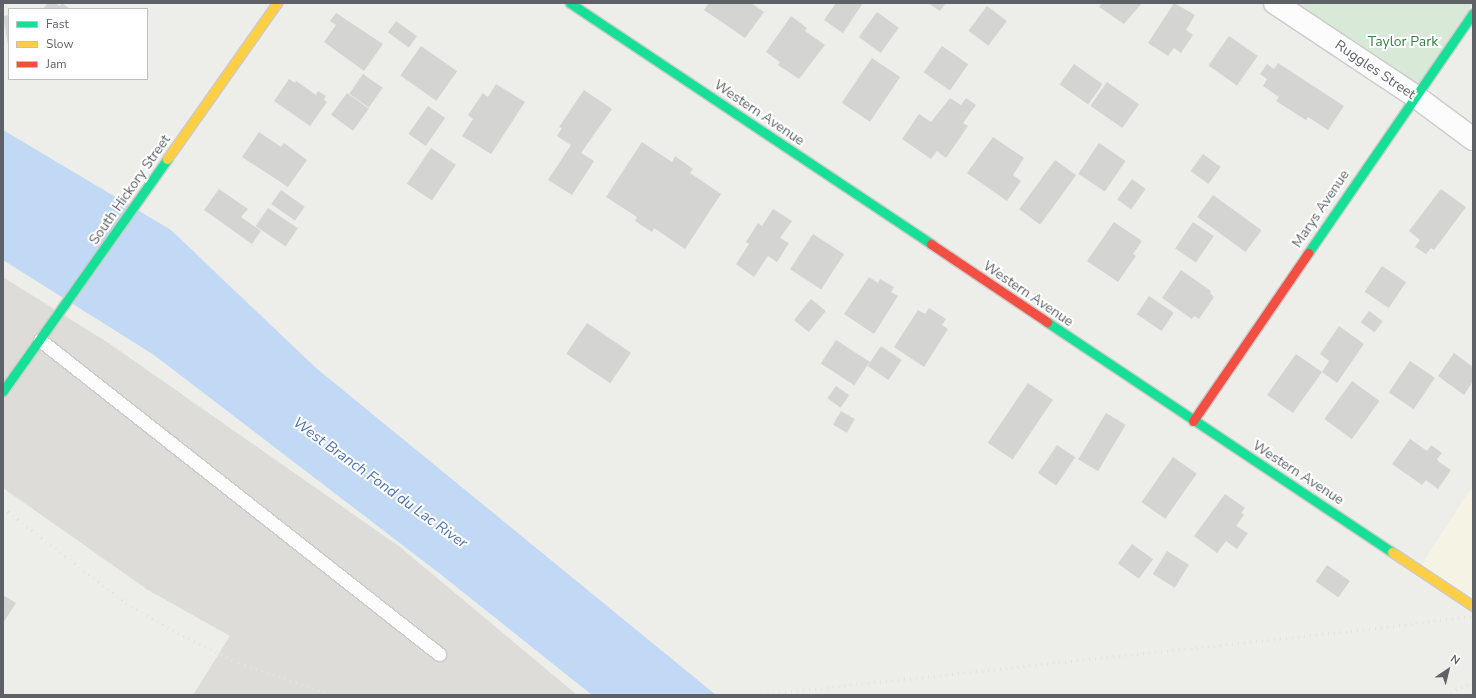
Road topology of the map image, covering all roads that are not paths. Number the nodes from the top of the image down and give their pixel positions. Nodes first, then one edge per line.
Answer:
1 (277, 3) edge
2 (570, 3) edge
3 (1275, 3) edge
4 (1473, 14) edge
5 (1415, 96) junction
6 (1473, 139) edge
7 (40, 340) junction
8 (3, 392) edge
9 (1193, 421) junction
10 (1473, 606) edge
11 (439, 654) dead end

1 - 7 street, South Hickory Street
2 - 9 street, Western Avenue
3 - 5 street, Ruggles Street
4 - 5 street, Marys Avenue
5 - 6 street, Ruggles Street
5 - 9 street, Marys Avenue
7 - 8 street, South Hickory Street
7 - 11 lane
9 - 10 street, Western Avenue

